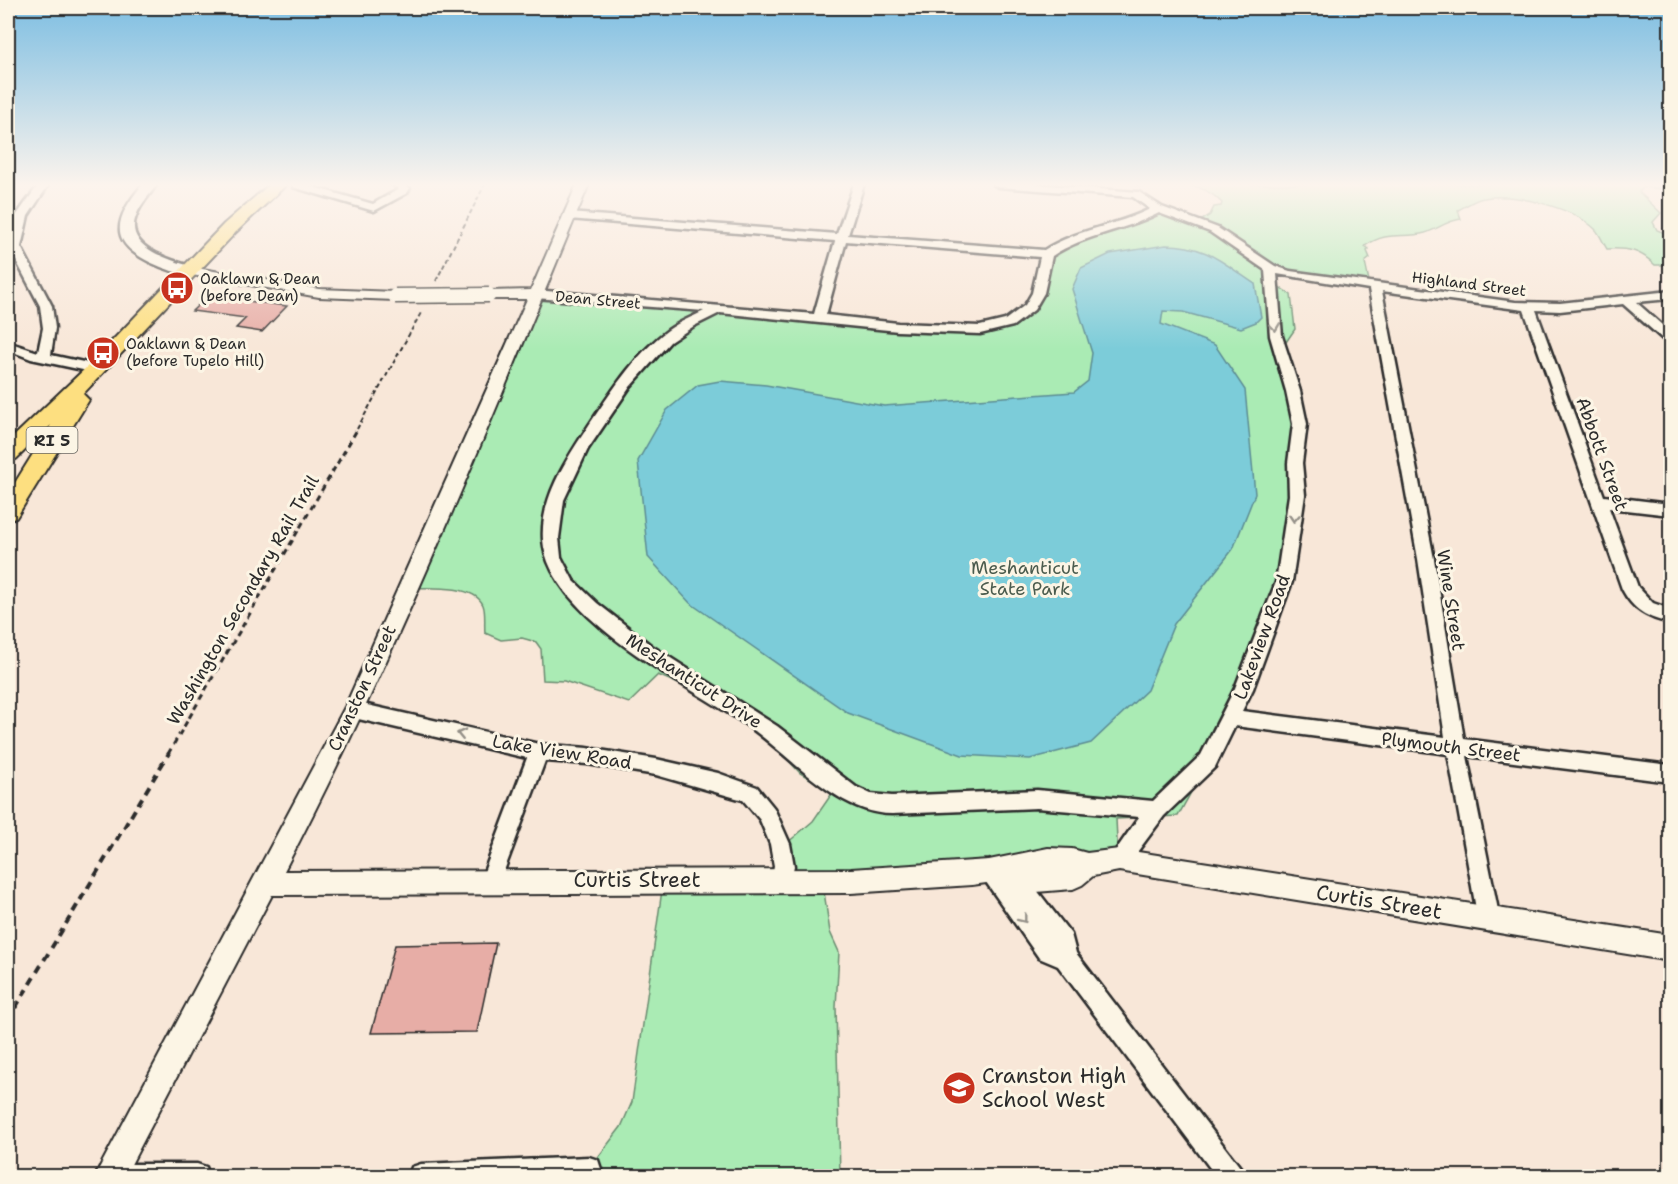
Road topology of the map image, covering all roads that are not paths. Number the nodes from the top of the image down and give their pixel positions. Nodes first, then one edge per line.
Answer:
1 (16, 239) edge
2 (130, 239) edge
3 (220, 239) edge
4 (224, 239) edge
5 (559, 239) edge
6 (841, 239) edge
7 (857, 239) edge
8 (1073, 239) edge
9 (1228, 239) edge
10 (1046, 254) junction
11 (204, 256) junction
12 (1271, 269) junction
13 (191, 271) junction
14 (1375, 286) junction
15 (535, 294) junction
16 (1671, 295) edge
17 (1626, 300) junction
18 (1528, 307) junction
19 (716, 310) junction
20 (819, 318) junction
21 (1671, 338) edge
22 (8, 346) edge
23 (44, 358) junction
24 (97, 369) junction
25 (8, 454) edge
26 (1598, 501) junction
27 (1671, 509) edge
28 (8, 512) edge
29 (1671, 616) edge
30 (354, 710) junction
31 (1231, 718) junction
32 (1456, 748) junction
33 (539, 752) junction
34 (1671, 774) edge
35 (1157, 810) junction
36 (1119, 860) junction
37 (999, 870) junction
38 (491, 880) junction
39 (782, 880) junction
40 (265, 883) junction
41 (1489, 920) junction
42 (1671, 948) edge
43 (589, 1169) dead end
44 (109, 1176) edge
45 (197, 1176) edge
46 (421, 1176) edge
47 (1230, 1176) edge

1 - 23 street
2 - 13 main road
3 - 11 main road, RI 5
4 - 11 main road, RI 5
5 - 15 street, Cranston Street
6 - 20 street
7 - 10 street
8 - 10 street
9 - 12 street, Highland Street
10 - 20 street, Dean Street
11 - 13 main road, RI 5
12 - 14 street, Highland Street
12 -> 31 street, Lakeview Road
13 - 15 street, Dean Street, bridge
13 - 24 main road, RI 5
14 - 18 street, Highland Street
14 - 32 street, Wine Street
15 - 19 street, Dean Street
15 - 30 street, Cranston Street
16 - 17 street, Highland Street
17 - 18 street, Highland Street
17 - 21 street
18 - 26 street, Abbott Street
19 - 20 street, Dean Street
19 - 35 street, Meshanticut Drive
22 - 23 street
23 - 24 street
24 - 25 main road, RI 5
24 - 28 main road, RI 5
26 - 27 street
26 - 29 street, Abbott Street
33 -> 30 street, Lake View Road
30 - 40 street, Cranston Street
31 - 32 street, Plymouth Street
31 - 35 street, Lakeview Road
32 - 34 street, Plymouth Street
32 - 41 street, Wine Street
33 - 38 street
33 - 39 street, Lake View Road
35 - 36 street, Lakeview Road
36 - 37 street, Curtis Street
36 - 41 street, Curtis Street
37 - 39 street, Curtis Street
37 - 47 street
38 - 39 street, Curtis Street
38 - 40 street, Curtis Street
40 - 44 street, Cranston Street
41 - 42 street, Curtis Street
43 - 46 street
44 - 45 street

